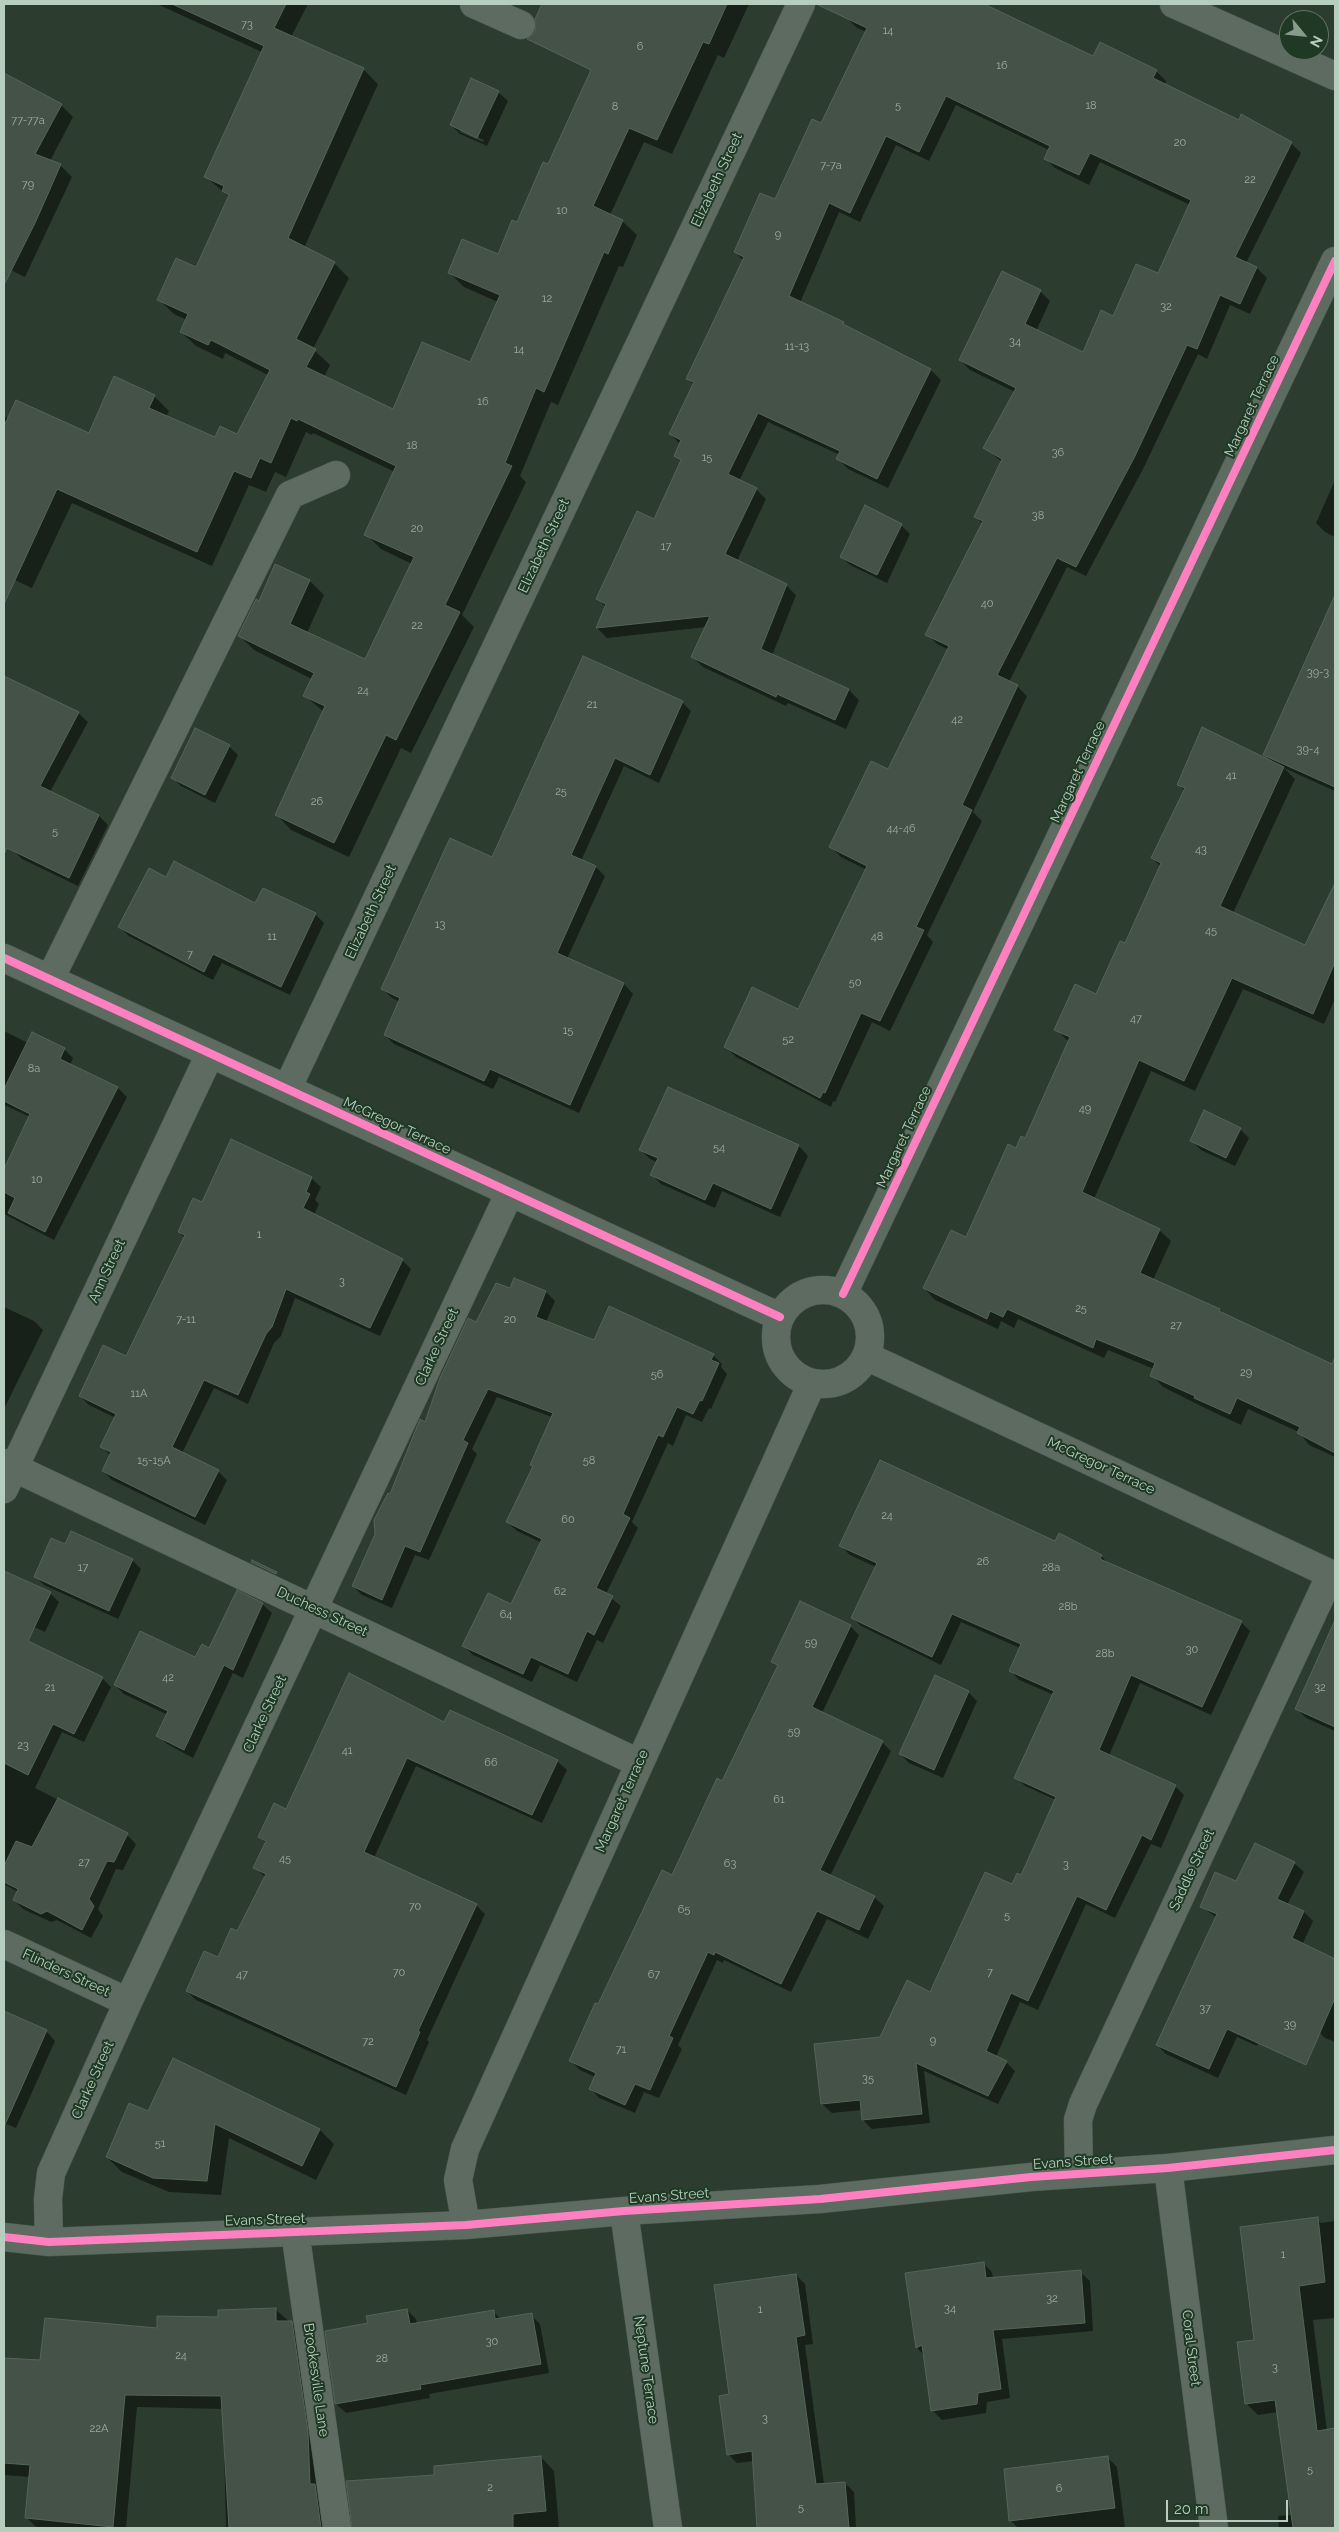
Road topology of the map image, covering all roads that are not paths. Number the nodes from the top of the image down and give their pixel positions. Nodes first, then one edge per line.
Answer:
1 (474, 4) edge
2 (801, 4) edge
3 (1174, 4) edge
4 (520, 25) dead end
5 (1335, 76) edge
6 (1335, 261) edge
7 (336, 475) dead end
8 (4, 958) edge
9 (50, 979) junction
10 (210, 1054) junction
11 (287, 1089) junction
12 (510, 1192) junction
13 (843, 1294) junction
14 (780, 1317) junction
15 (866, 1356) junction
16 (812, 1383) junction
17 (7, 1474) edge
18 (1333, 1575) edge
19 (315, 1609) junction
20 (639, 1763) junction
21 (4, 1944) edge
22 (128, 2002) junction
23 (1335, 2150) edge
24 (1168, 2168) junction
25 (1079, 2173) junction
26 (624, 2211) junction
27 (466, 2225) junction
28 (295, 2231) junction
29 (4, 2237) edge
30 (49, 2242) junction
31 (337, 2528) edge
32 (668, 2528) edge
33 (1214, 2528) edge

1 - 4 street
2 - 11 street, Elizabeth Street
3 - 5 street
6 - 13 street, Margaret Terrace
7 - 9 street
8 - 9 street, McGregor Terrace
9 - 10 street, McGregor Terrace
10 - 11 street, McGregor Terrace
10 - 17 street, Ann Street
11 - 12 street, McGregor Terrace
12 - 14 street, McGregor Terrace
12 - 19 street, Clarke Street
13 - 14 street
13 - 15 street
14 - 16 street
15 - 16 street
15 - 18 street, McGregor Terrace
16 - 20 street, Margaret Terrace
17 - 19 street, Duchess Street
18 - 25 street, Saddle Street
19 - 20 street, Duchess Street
19 - 22 street, Clarke Street
20 - 27 street, Margaret Terrace
21 - 22 street, Flinders Street
22 - 30 street, Clarke Street
23 - 24 street, Evans Street
24 - 25 street, Evans Street
24 - 33 street, Coral Street
25 - 26 street, Evans Street
26 - 27 street, Evans Street
26 - 32 street, Neptune Terrace
27 - 28 street, Evans Street
28 - 30 street, Evans Street
28 - 31 street, Brookesville Lane
29 - 30 street, Evans Street

